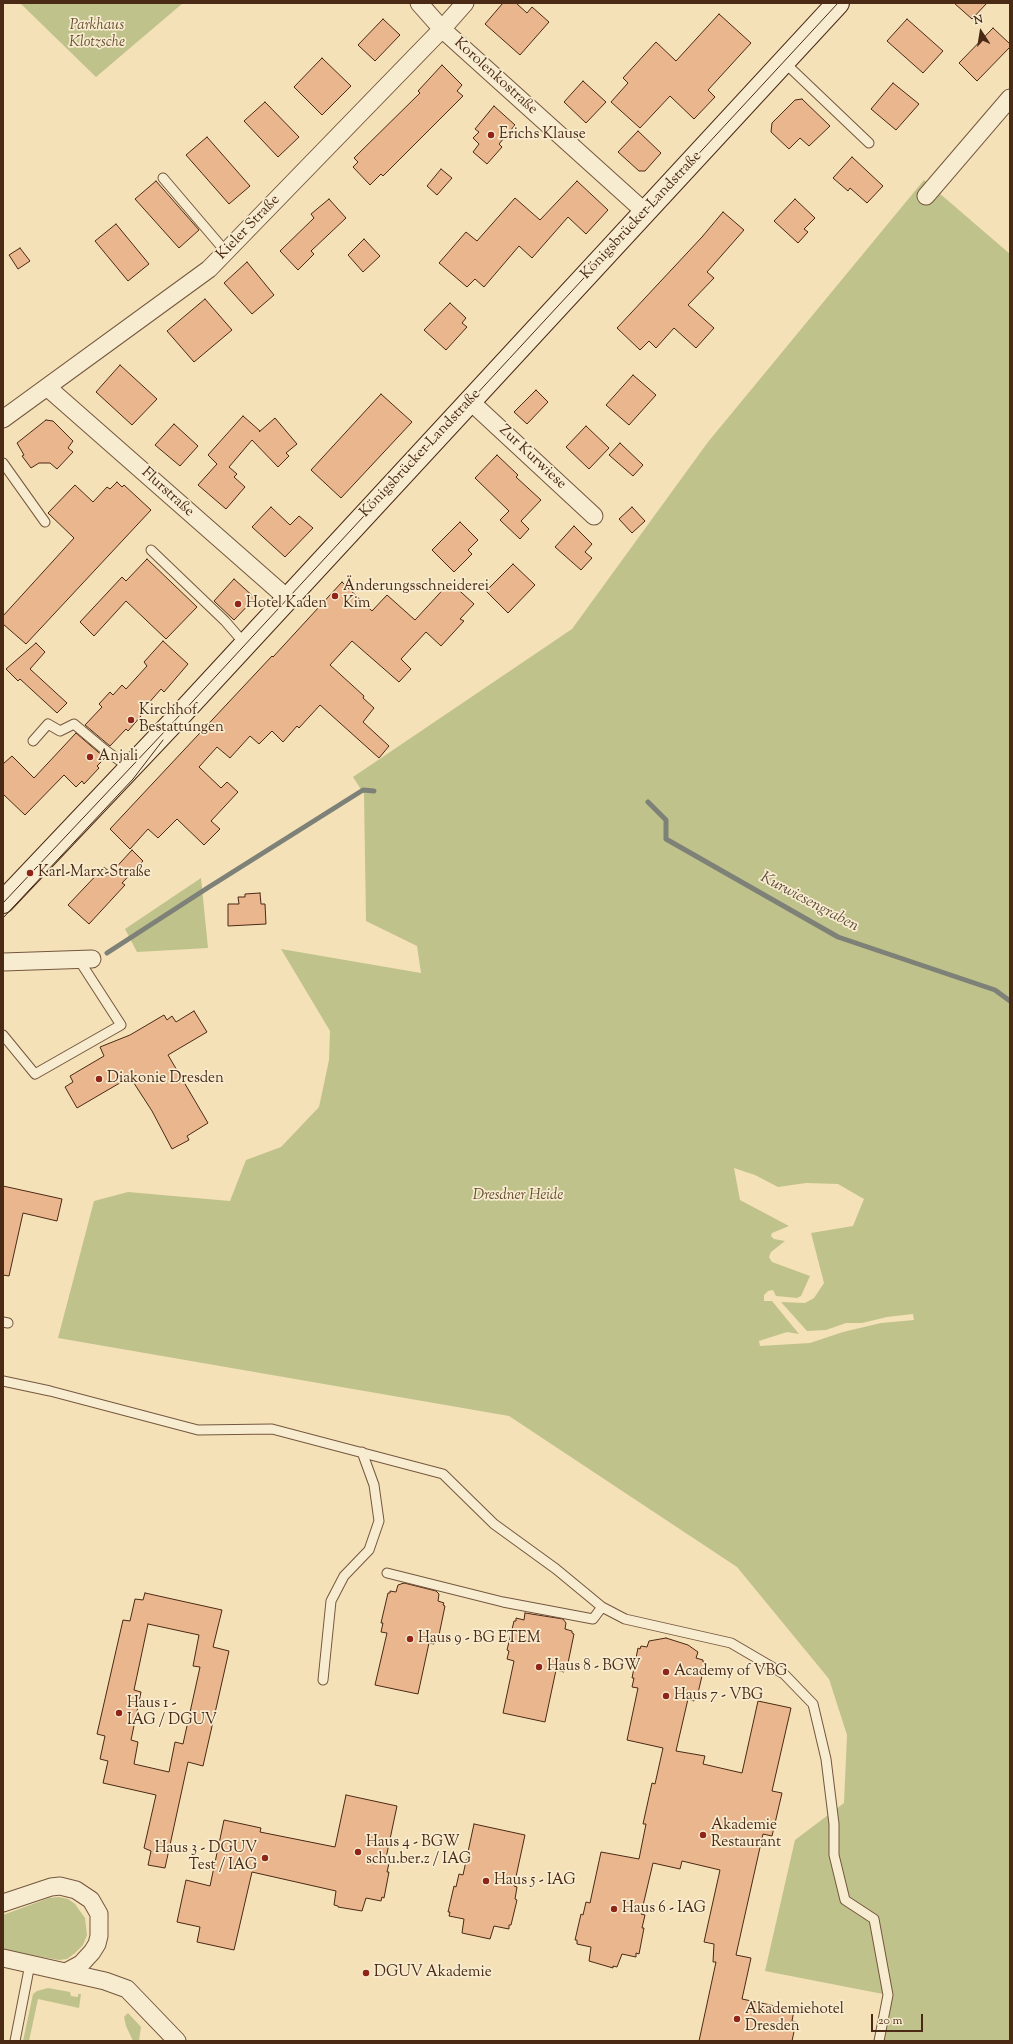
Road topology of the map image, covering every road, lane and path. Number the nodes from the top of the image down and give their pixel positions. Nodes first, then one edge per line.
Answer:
1 (419, 3) edge
2 (465, 3) edge
3 (838, 3) edge
4 (442, 29) junction
5 (784, 62) junction
6 (1010, 98) edge
7 (869, 143) dead end
8 (163, 178) dead end
9 (926, 196) dead end
10 (645, 212) junction
11 (226, 252) junction
12 (48, 387) junction
13 (470, 401) junction
14 (3, 419) edge
15 (3, 463) edge
16 (594, 516) dead end
17 (45, 522) dead end
18 (151, 550) dead end
19 (287, 598) junction
20 (245, 644) junction
21 (33, 741) dead end
22 (130, 768) junction
23 (3, 902) edge
24 (86, 960) joint
25 (3, 962) edge
26 (3, 1035) edge
27 (3, 1381) edge
28 (362, 1452) junction
29 (387, 1573) dead end
30 (602, 1607) junction
31 (323, 1680) dead end
32 (3, 1903) edge
33 (3, 1958) edge
34 (30, 1964) junction
35 (66, 1972) junction
36 (15, 2041) edge
37 (177, 2041) edge
38 (879, 2041) edge

1 - 4 street, Korolenkostraße
2 - 4 street, Kieler Straße
3 - 5 main road, Königsbrücker Landstraße
4 - 10 street, Korolenkostraße
4 - 11 street, Kieler Straße
5 - 7 lane
5 - 10 main road, Königsbrücker Landstraße
6 - 9 street
8 - 11 lane
10 - 13 main road, Königsbrücker Landstraße
11 - 12 street, Kieler Straße
12 - 14 street, Kieler Straße
12 - 19 street, Flurstraße
13 - 16 street, Zur Kurwiese
13 - 19 main road, Königsbrücker Landstraße
15 - 17 lane
18 - 20 lane
19 - 20 main road, Königsbrücker Landstraße
20 - 22 main road, Königsbrücker Landstraße
21 - 22 lane
22 - 23 main road, Königsbrücker Landstraße
24 - 25 street
24 - 26 lane
27 - 28 lane
28 - 30 lane
28 - 31 lane
29 - 30 lane
30 - 38 lane
32 - 35 street
33 - 34 street
34 - 35 street
34 - 36 lane
35 - 37 street

